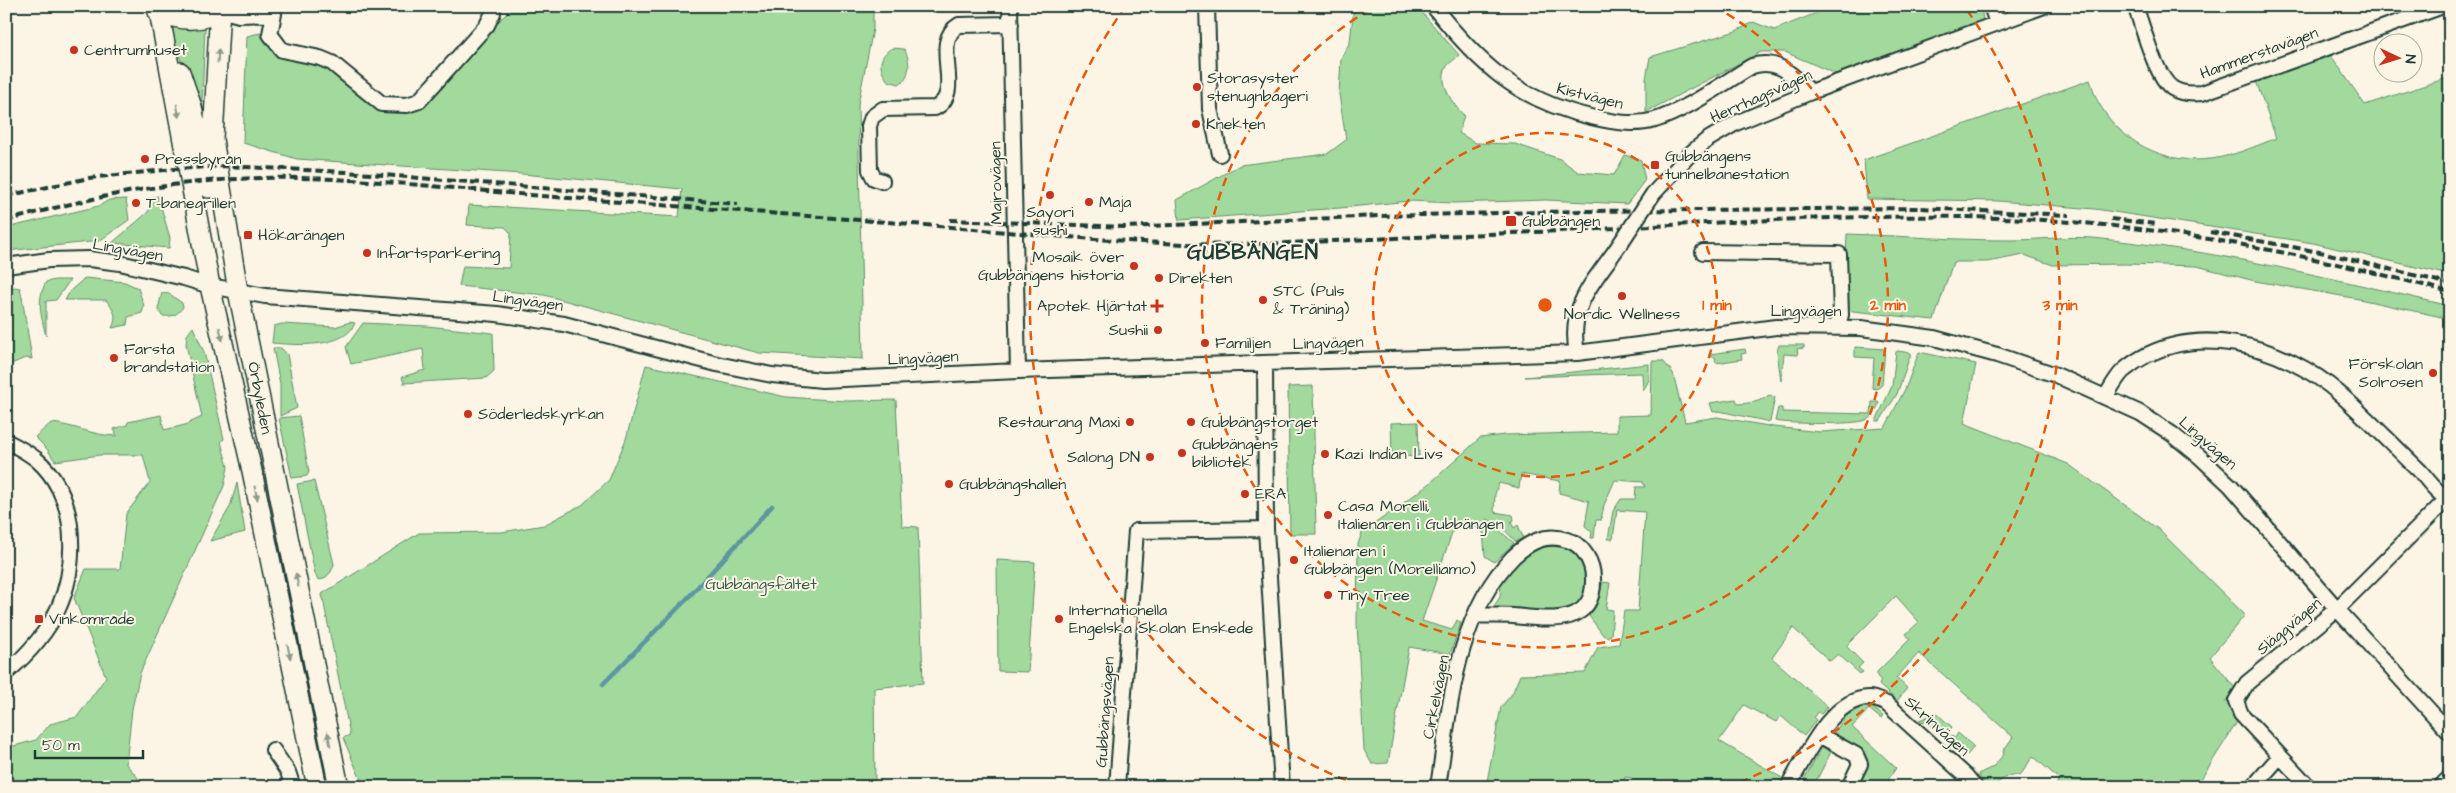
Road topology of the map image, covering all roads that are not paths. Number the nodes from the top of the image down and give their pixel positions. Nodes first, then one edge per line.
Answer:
1 (1010, 6) edge
2 (1207, 6) edge
3 (1433, 6) edge
4 (1991, 6) edge
5 (2044, 6) edge
6 (2135, 6) edge
7 (2443, 6) edge
8 (220, 7) edge
9 (158, 9) edge
10 (272, 10) edge
11 (493, 13) dead end
12 (1997, 23) junction
13 (1011, 24) junction
14 (1812, 92) junction
15 (1220, 154) dead end
16 (882, 181) dead end
17 (1703, 252) dead end
18 (6, 266) edge
19 (225, 289) junction
20 (1837, 327) junction
21 (1577, 353) junction
22 (1265, 363) junction
23 (1018, 371) junction
24 (2106, 396) junction
25 (6, 441) edge
26 (2448, 499) edge
27 (1266, 529) junction
28 (2337, 609) junction
29 (1475, 616) junction
30 (6, 673) edge
31 (2450, 733) edge
32 (1819, 735) junction
33 (273, 750) dead end
34 (2280, 756) junction
35 (2450, 777) edge
36 (293, 787) edge
37 (317, 787) edge
38 (339, 787) edge
39 (1117, 787) edge
40 (1282, 787) edge
41 (1438, 787) edge
42 (1788, 787) edge
43 (1848, 787) edge
44 (1974, 787) edge
45 (2253, 787) edge
46 (2309, 787) edge
47 (2440, 787) edge

1 - 13 street, Majrovägen
2 - 15 street
3 - 14 street, Kistvägen
4 - 12 street
5 - 12 street, Herrhagsvägen
6 - 7 street, Hammerstavägen
8 - 9 main road
8 - 10 street
19 -> 8 main road, Örbyleden
9 -> 19 main road, Örbyleden
10 - 11 street
12 - 14 street, Herrhagsvägen
13 - 16 street
13 - 23 street, Majrovägen
14 - 21 street, Herrhagsvägen, bridge
17 - 20 street
18 - 19 street, Lingvägen
19 - 23 street, Lingvägen
19 -> 37 main road, Örbyleden
38 -> 19 main road, Örbyleden
20 - 21 street, Lingvägen
20 - 24 street, Lingvägen
21 - 22 street, Lingvägen
22 - 23 street, Lingvägen
22 - 27 street
24 - 26 street
24 - 28 street, Lingvägen
25 - 30 street
26 - 28 street, Släggvägen
27 - 39 street, Gubbängsvägen
27 - 40 street
28 - 31 street, Lingvägen
28 - 34 street, Släggvägen
29 - 29 street, Cirkelvägen
29 - 41 street, Cirkelvägen
32 - 42 street
32 - 43 street
32 - 44 street, Skrinvägen
33 - 36 street
34 - 45 street
34 - 46 street, Släggvägen
35 - 47 street

